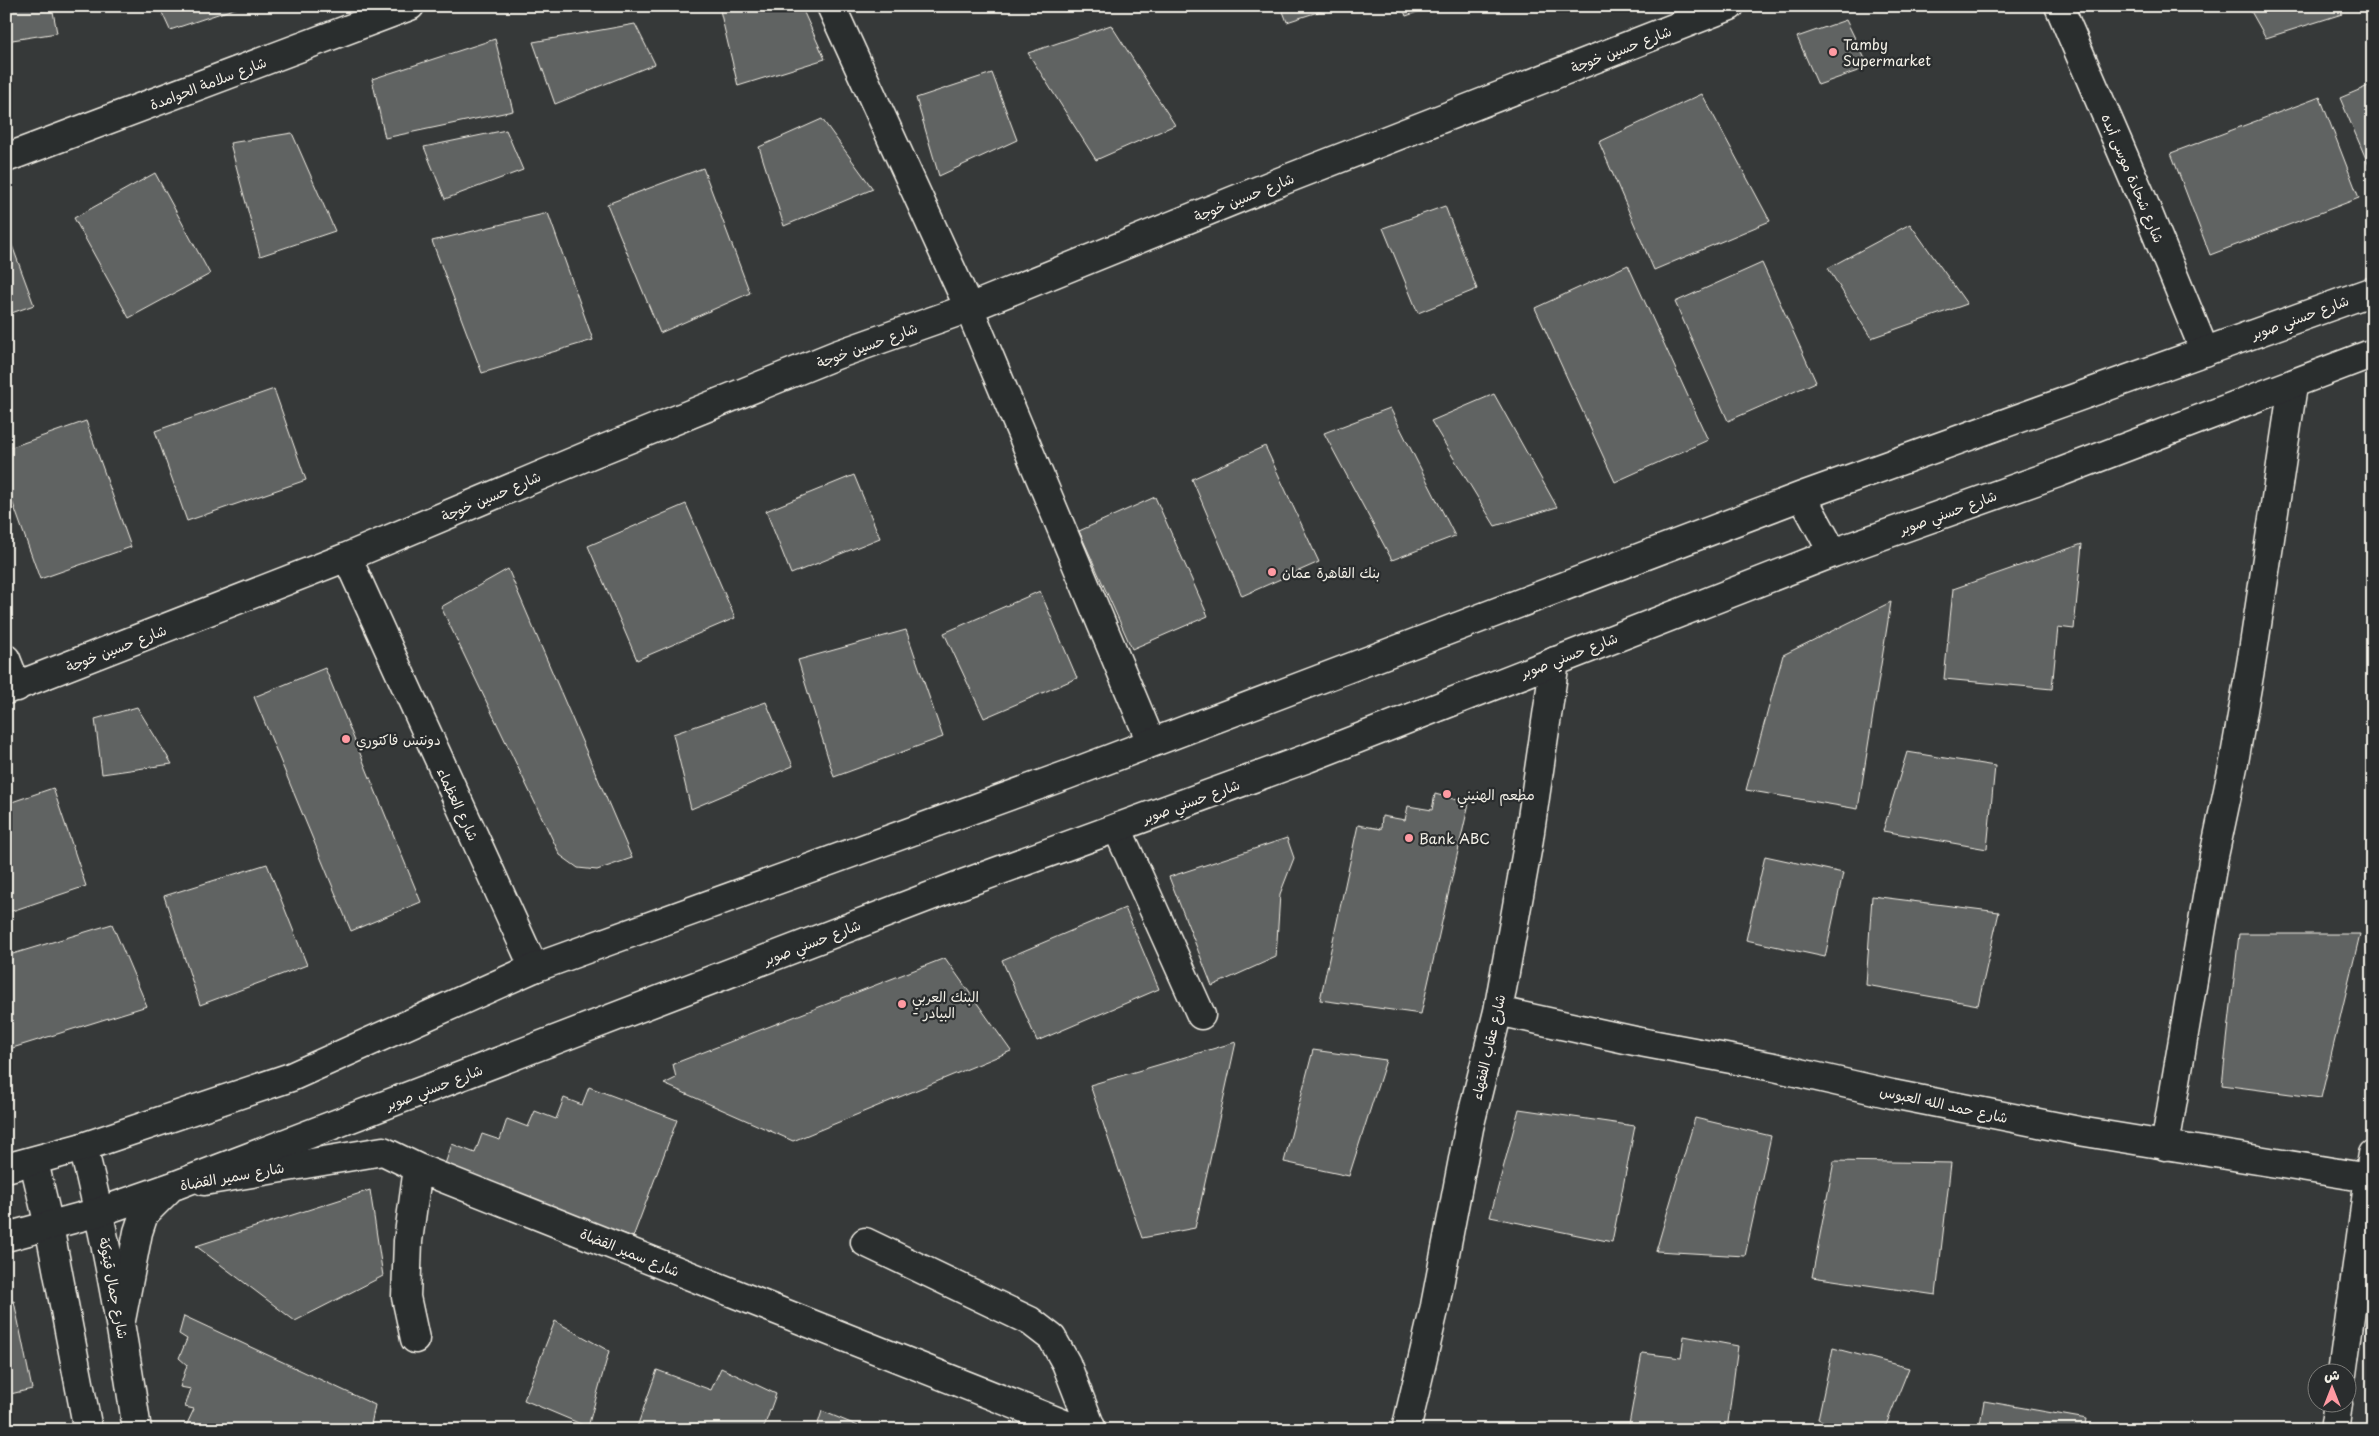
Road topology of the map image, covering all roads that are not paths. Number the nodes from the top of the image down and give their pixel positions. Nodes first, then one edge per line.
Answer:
1 (410, 6) edge
2 (831, 6) edge
3 (1730, 6) edge
4 (2059, 6) edge
5 (6, 158) edge
6 (2373, 291) edge
7 (969, 308) junction
8 (2205, 352) junction
9 (2373, 353) edge
10 (2293, 385) junction
11 (1802, 496) junction
12 (1833, 553) junction
13 (347, 556) junction
14 (6, 659) edge
15 (1555, 661) junction
16 (12, 688) edge
17 (1151, 742) junction
18 (1117, 828) junction
19 (534, 968) junction
20 (1498, 1011) junction
21 (1200, 1015) dead end
22 (2164, 1146) junction
23 (83, 1147) junction
24 (34, 1162) junction
25 (2371, 1166) edge
26 (6, 1168) edge
27 (418, 1168) junction
28 (171, 1187) junction
29 (99, 1212) junction
30 (50, 1226) junction
31 (6, 1237) edge
32 (865, 1242) dead end
33 (121, 1320) junction
34 (415, 1339) dead end
35 (2343, 1364) edge
36 (2336, 1414) edge
37 (88, 1430) edge
38 (137, 1430) edge
39 (1079, 1430) edge
40 (1092, 1430) edge
41 (1406, 1430) edge
42 (2334, 1430) edge

1 - 5 street, شارع سلامة الحوامدة
2 - 7 street
3 - 7 street, شارع حسين خوجة
4 - 8 street, شارع شحادة موسى أبده
6 - 8 street, شارع حسني صوبر
7 - 13 street, شارع حسين خوجة
7 - 17 street
8 - 11 street, شارع حسني صوبر
9 - 10 street, شارع حسني صوبر
10 - 12 street, شارع حسني صوبر
10 - 22 street
11 - 12 street
11 - 17 street, شارع حسني صوبر
12 - 15 street, شارع حسني صوبر
13 - 16 street, شارع حسين خوجة
13 - 19 street, شارع العظماء
14 - 16 street
15 - 18 street, شارع حسني صوبر
15 - 20 street, شارع عقاب الفقهاء
17 - 19 street, شارع حسني صوبر
18 - 21 street
18 - 28 street, شارع حسني صوبر
19 - 23 street, شارع حسني صوبر
20 - 22 street, شارع حمد الله العبوس
20 - 41 street, شارع عقاب الفقهاء
22 - 25 street, شارع حمد الله العبوس
23 - 24 street, شارع حسني صوبر
23 - 29 street, شارع جمال قيتوكة
24 - 26 street, شارع حسني صوبر
24 - 30 street
25 - 35 street
27 - 28 street, شارع سمير القضاة
27 - 34 street
27 - 39 street, شارع سمير القضاة
28 - 29 street, شارع حسني صوبر
28 - 33 street
29 - 30 street, شارع حسني صوبر
29 - 33 street, شارع جمال قيتوكة
30 - 31 street, شارع حسني صوبر
30 - 37 street
32 - 40 street
33 - 38 street, شارع جمال قيتوكة
36 - 42 street

